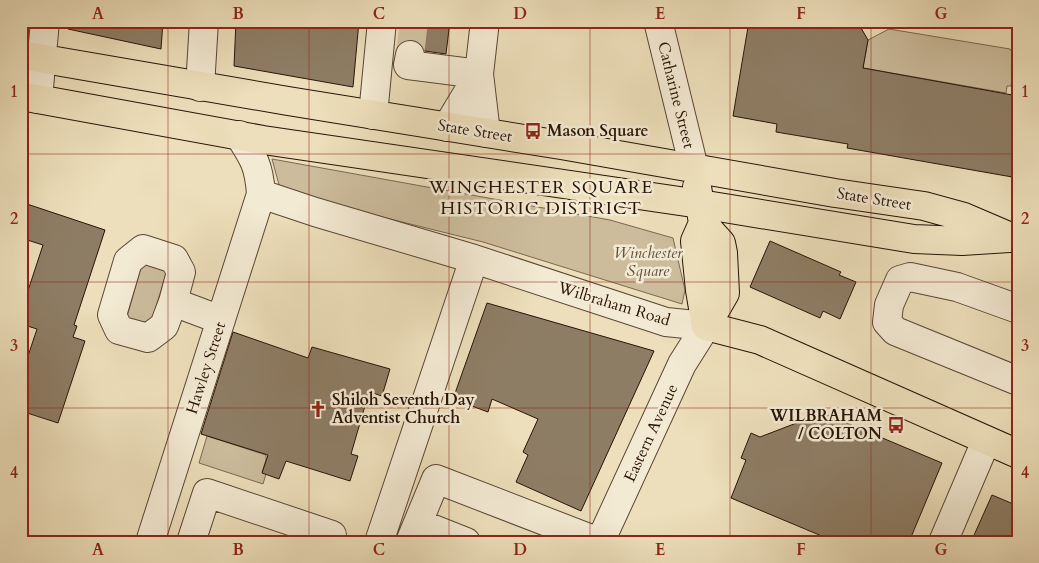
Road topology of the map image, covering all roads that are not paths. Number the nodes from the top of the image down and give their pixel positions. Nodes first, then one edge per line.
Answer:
1 (45, 21) edge
2 (204, 21) edge
3 (382, 21) edge
4 (486, 21) edge
5 (658, 21) edge
6 (410, 55) dead end
7 (32, 57) edge
8 (479, 74) junction
9 (200, 87) junction
10 (29, 98) edge
11 (373, 115) junction
12 (447, 127) junction
13 (486, 133) junction
14 (239, 136) junction
15 (694, 168) junction
16 (261, 194) junction
17 (701, 213) junction
18 (1015, 238) edge
19 (474, 259) junction
20 (173, 302) dead end
21 (1018, 309) edge
22 (221, 320) junction
23 (706, 326) junction
24 (1018, 381) edge
25 (986, 441) junction
26 (1018, 454) edge
27 (404, 468) junction
28 (436, 479) junction
29 (414, 532) edge
30 (150, 542) edge
31 (191, 542) edge
32 (332, 542) edge
33 (379, 542) edge
34 (466, 542) edge
35 (599, 542) edge
36 (943, 542) edge

1 - 7 street
2 - 9 street
3 - 11 street
4 - 8 street
5 - 15 street, Catharine Street
6 - 8 street
7 - 9 main road, State Street
7 - 10 street
8 - 12 street
8 - 13 street
9 - 11 main road, State Street
10 - 14 main road, State Street
11 - 12 main road, State Street
12 - 13 main road, State Street
13 - 15 main road, State Street
14 - 16 street
14 - 17 main road, State Street
15 - 17 main road
15 - 18 main road, State Street
16 - 19 street, Wilbraham Road
16 - 22 street, Hawley Street
17 - 18 main road, State Street
17 - 23 main road, Eastern Avenue
19 - 23 street, Wilbraham Road
19 - 27 street
20 - 22 street
21 - 24 street
22 - 30 street, Hawley Street
23 - 25 main road, Wilbraham Road
23 - 35 street, Eastern Avenue
25 - 26 main road, Wilbraham Road
25 - 36 street
27 - 28 street
27 - 33 street
28 - 29 street
28 - 35 street
29 - 34 street
31 - 32 street

